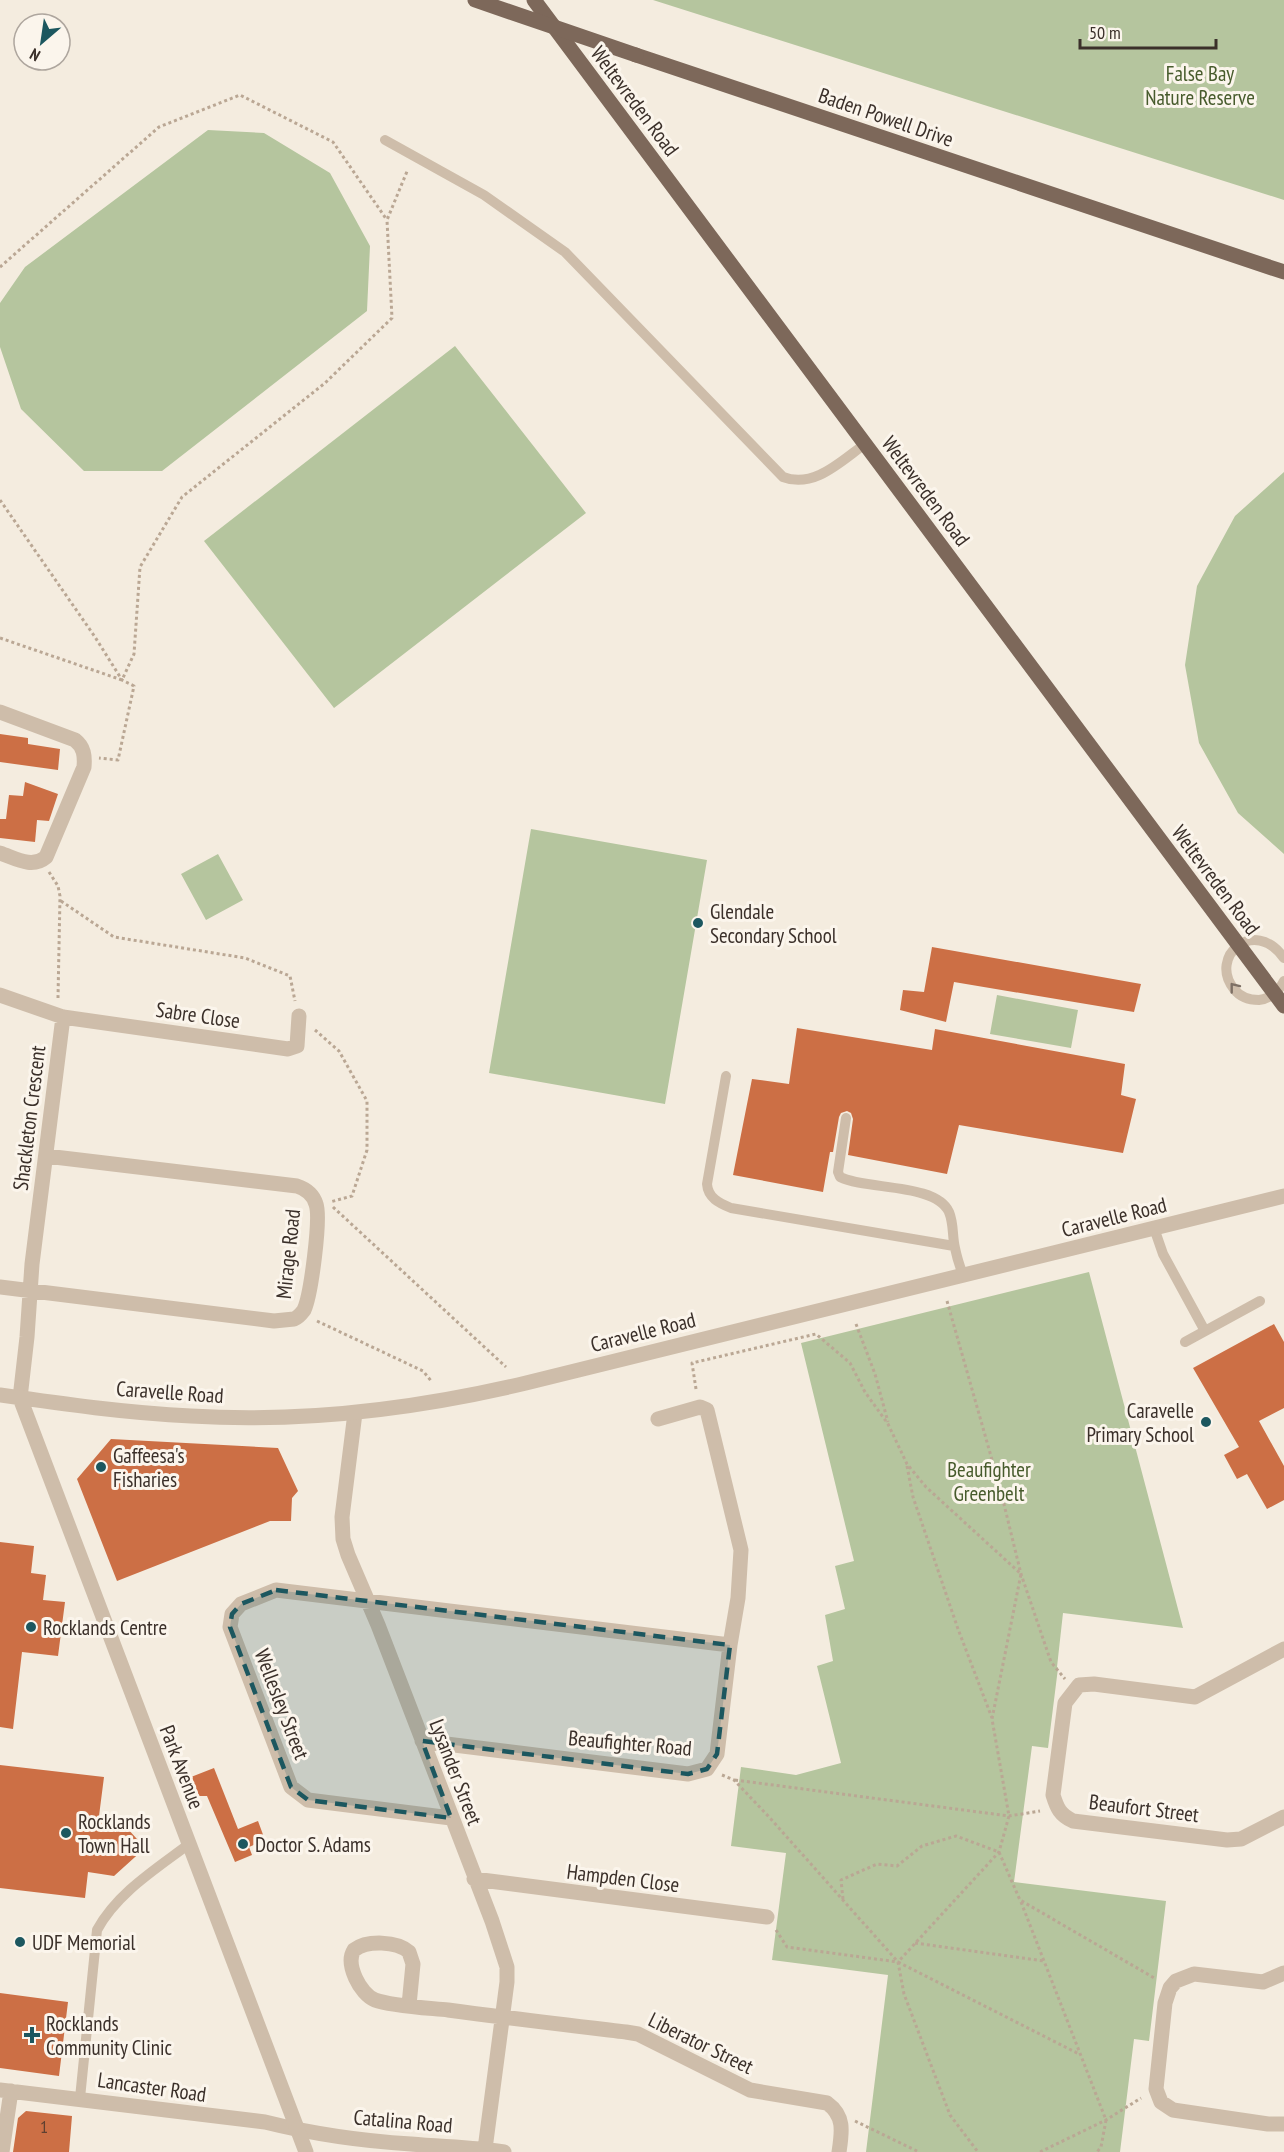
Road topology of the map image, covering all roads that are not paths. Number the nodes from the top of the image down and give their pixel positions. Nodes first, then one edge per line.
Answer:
1 (475, 0) edge
2 (534, 0) edge
3 (385, 140) dead end
4 (1284, 272) edge
5 (865, 444) junction
6 (0, 712) edge
7 (0, 853) edge
8 (1238, 946) junction
9 (1284, 958) edge
10 (1281, 994) edge
11 (0, 995) edge
12 (60, 1016) junction
13 (299, 1016) road end
14 (726, 1076) dead end
15 (846, 1118) dead end
16 (46, 1156) junction
17 (1284, 1196) edge
18 (1154, 1228) junction
19 (954, 1246) junction
20 (963, 1275) junction
21 (0, 1287) edge
22 (31, 1291) junction
23 (1260, 1301) dead end
24 (1204, 1331) junction
25 (1185, 1342) dead end
26 (0, 1395) edge
27 (20, 1398) junction
28 (355, 1413) junction
29 (658, 1419) dead end
30 (368, 1600) junction
31 (730, 1645) junction
32 (1284, 1649) edge
33 (422, 1741) junction
34 (1284, 1817) edge
35 (451, 1818) junction
36 (189, 1844) junction
37 (474, 1879) junction
38 (767, 1917) road end
39 (1284, 1972) edge
40 (409, 2005) junction
41 (502, 2017) junction
42 (6, 2090) edge
43 (80, 2098) junction
44 (1284, 2124) edge
45 (298, 2131) junction
46 (485, 2149) junction
47 (2, 2152) edge
48 (306, 2152) edge
49 (504, 2152) edge
50 (839, 2152) edge

1 - 4 main road, Baden Powell Drive, bridge
2 - 5 main road, Weltevreden Road
3 - 5 lane
5 - 8 main road, Weltevreden Road
6 - 7 street
8 - 9 lane
8 - 10 main road, Weltevreden Road
10 -> 8 lane
11 - 12 street
12 - 13 street, Sabre Close
12 - 16 street, Shackleton Crescent
14 - 19 lane
15 - 19 lane
16 - 22 street, Shackleton Crescent
16 - 22 street, Mirage Road
17 - 18 street, Caravelle Road
18 - 20 street, Caravelle Road
18 - 24 lane
19 - 20 lane
20 - 28 street, Caravelle Road
21 - 22 street, Mirage Road
22 - 27 street, Shackleton Crescent
23 - 24 lane
24 - 25 lane
26 - 27 street, Caravelle Road
27 - 28 street, Caravelle Road
27 - 36 street, Park Avenue
28 - 30 street, Lysander Street
29 - 31 street, Beaufighter Road
30 - 31 street
30 - 33 street, Lysander Street
30 - 35 street, Wellesley Street
31 - 33 street, Beaufighter Road
32 - 34 street, Beaufort Street
33 - 35 street, Lysander Street
35 - 37 street, Lysander Street
36 - 43 lane
36 - 45 street, Park Avenue
37 - 38 street, Hampden Close
37 - 41 street, Lysander Street
39 - 44 street
40 - 40 street
40 - 41 street, Liberator Street
41 - 46 street, Lysander Street
41 - 50 street, Liberator Street
42 - 43 street, Lancaster Road
42 - 47 street
43 - 45 street, Lancaster Road
45 - 46 street, Catalina Road
45 - 48 street, Park Avenue
46 - 49 street, Catalina Road

